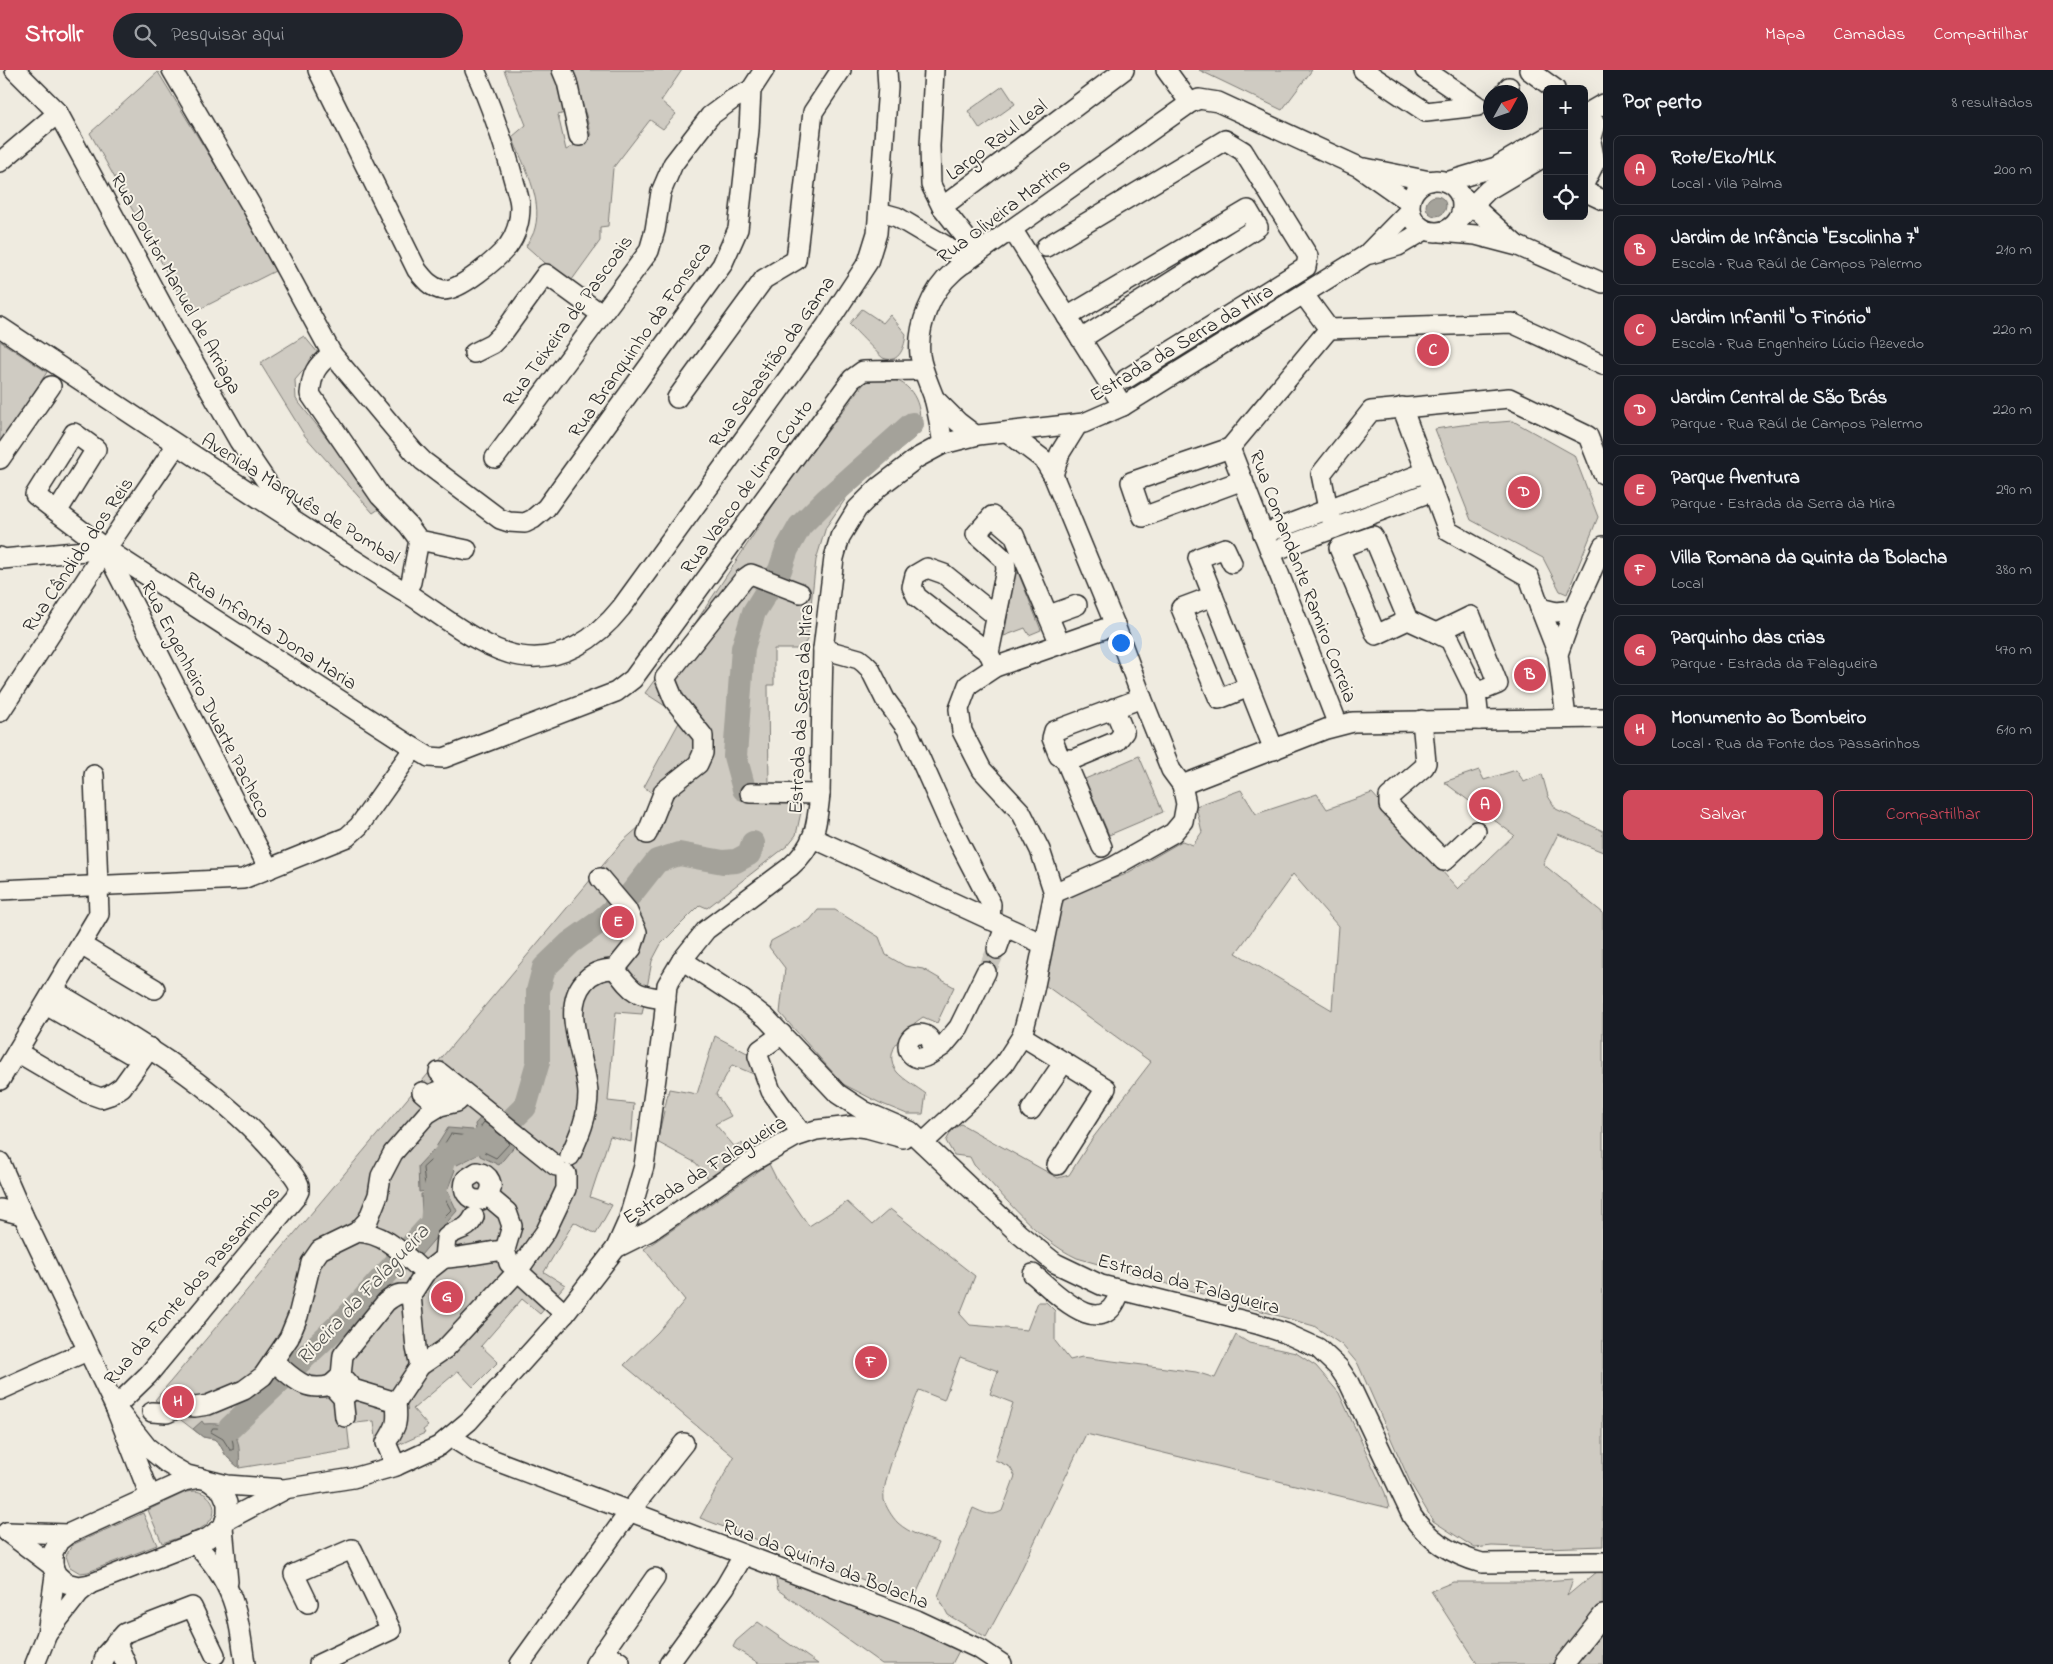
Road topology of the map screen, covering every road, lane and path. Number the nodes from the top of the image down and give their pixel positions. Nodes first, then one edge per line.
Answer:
1 (15, 70) edge
2 (172, 70) edge
3 (318, 70) edge
4 (475, 70) edge
5 (562, 70) edge
6 (764, 70) edge
7 (840, 70) edge
8 (886, 70) edge
9 (934, 70) edge
10 (1124, 70) edge
11 (1166, 70) edge
12 (1363, 70) edge
13 (1425, 70) edge
14 (1529, 70) edge
15 (1548, 85) edge
16 (751, 90) junction
17 (1190, 102) junction
18 (1483, 105) edge
19 (1483, 106) edge
20 (58, 112) junction
21 (1592, 116) edge
22 (578, 136) dead end
23 (1543, 139) edge
24 (1543, 157) edge
25 (1594, 159) edge
26 (0, 162) edge
27 (1359, 167) junction
28 (1588, 175) edge
29 (1452, 191) junction
30 (1588, 193) edge
31 (1603, 200) edge
32 (1410, 206) junction
33 (942, 208) junction
34 (879, 212) junction
35 (1012, 228) junction
36 (1433, 231) junction
37 (878, 233) junction
38 (922, 233) junction
39 (1518, 246) junction
40 (1046, 248) dead end
41 (1366, 255) junction
42 (971, 258) junction
43 (1603, 283) edge
44 (1304, 295) junction
45 (601, 314) junction
46 (1067, 317) junction
47 (0, 327) edge
48 (1329, 329) junction
49 (1081, 339) junction
50 (474, 353) dead end
51 (332, 354) junction
52 (1165, 356) junction
53 (1598, 362) edge
54 (923, 370) junction
55 (1175, 374) junction
56 (1126, 379) dead end
57 (51, 386) dead end
58 (933, 397) junction
59 (677, 398) dead end
60 (1123, 406) junction
61 (1402, 407) junction
62 (1078, 424) junction
63 (1007, 432) junction
64 (975, 435) junction
65 (943, 444) junction
66 (176, 446) junction
67 (1230, 448) junction
68 (495, 458) dead end
69 (0, 459) edge
70 (1426, 472) junction
71 (1603, 474) edge
72 (1053, 475) junction
73 (1243, 480) junction
74 (1433, 491) junction
75 (1328, 509) junction
76 (57, 512) dead end
77 (1368, 516) junction
78 (294, 522) junction
79 (1335, 528) junction
80 (1263, 534) junction
81 (1373, 536) junction
82 (419, 540) junction
83 (1603, 546) edge
84 (106, 550) junction
85 (466, 550) dead end
86 (1270, 552) junction
87 (0, 557) edge
88 (1232, 563) dead end
89 (406, 592) junction
90 (800, 593) dead end
91 (1213, 596) junction
92 (1077, 605) dead end
93 (1540, 608) junction
94 (1574, 610) junction
95 (1049, 615) junction
96 (996, 616) junction
97 (1408, 620) junction
98 (1115, 625) junction
99 (1436, 633) junction
100 (592, 638) joint
101 (1060, 644) junction
102 (823, 649) junction
103 (1558, 654) junction
104 (992, 660) junction
105 (1249, 687) junction
106 (1476, 693) junction
107 (1142, 698) junction
108 (1114, 708) junction
109 (0, 712) edge
110 (1566, 718) junction
111 (1603, 718) edge
112 (1422, 720) junction
113 (1479, 720) junction
114 (1338, 725) junction
115 (414, 748) junction
116 (1274, 750) junction
117 (1065, 759) junction
118 (94, 775) dead end
119 (1182, 785) junction
120 (750, 793) dead end
121 (820, 794) junction
122 (1476, 831) dead end
123 (647, 834) dead end
124 (813, 838) junction
125 (1102, 846) dead end
126 (269, 869) junction
127 (600, 878) dead end
128 (99, 887) junction
129 (0, 890) edge
130 (1054, 893) junction
131 (998, 924) junction
132 (1043, 944) junction
133 (82, 945) junction
134 (997, 949) tunnel mouth
135 (682, 960) junction
136 (615, 969) junction
137 (986, 972) tunnel mouth
138 (156, 990) dead end
139 (50, 998) junction
140 (666, 999) junction
141 (782, 1034) junction
142 (1022, 1036) junction
143 (150, 1048) junction
144 (17, 1052) junction
145 (929, 1055) dead end
146 (1064, 1062) junction
147 (439, 1072) dead end
148 (0, 1080) edge
149 (422, 1092) dead end
150 (1031, 1110) dead end
151 (861, 1119) junction
152 (802, 1134) junction
153 (922, 1143) junction
154 (0, 1162) edge
155 (1056, 1165) dead end
156 (564, 1166) junction
157 (374, 1204) junction
158 (0, 1209) edge
159 (23, 1215) junction
160 (357, 1232) junction
161 (616, 1248) junction
162 (397, 1249) junction
163 (505, 1250) junction
164 (444, 1258) junction
165 (517, 1272) junction
166 (425, 1273) junction
167 (1033, 1274) dead end
168 (1120, 1290) junction
169 (411, 1295) junction
170 (564, 1314) junction
171 (87, 1351) junction
172 (276, 1364) junction
173 (420, 1366) junction
174 (342, 1387) junction
175 (0, 1390) edge
176 (396, 1402) junction
177 (114, 1408) junction
178 (152, 1412) dead end
179 (345, 1417) dead end
180 (451, 1437) junction
181 (684, 1443) dead end
182 (396, 1466) junction
183 (205, 1479) junction
184 (284, 1489) junction
185 (150, 1496) junction
186 (630, 1511) junction
187 (224, 1524) junction
188 (4, 1531) edge
189 (68, 1534) junction
190 (194, 1543) junction
191 (743, 1556) junction
192 (1603, 1562) edge
193 (55, 1569) junction
194 (655, 1578) dead end
195 (90, 1584) junction
196 (229, 1589) junction
197 (308, 1603) dead end
198 (1603, 1616) edge
199 (47, 1634) junction
200 (116, 1641) junction
201 (214, 1655) dead end
202 (976, 1657) edge
203 (600, 1658) edge
204 (620, 1662) dead end
205 (35, 1664) edge
206 (103, 1664) edge
207 (126, 1664) edge
208 (245, 1664) edge
209 (319, 1664) edge
210 (520, 1664) edge
211 (669, 1664) edge
212 (1002, 1664) edge
213 (1564, 1664) edge

1 - 20 street, Rua Doutor Manuel de Arriaga
2 - 51 street
3 - 4 street
5 - 22 street
6 - 16 street
7 - 59 street
8 - 34 street, Rua Sebastião da Gama
9 - 33 street, Largo Raul Leal
10 - 33 street, Largo Raul Leal
11 - 17 street
12 - 19 street
13 - 18 street
14 - 15 street
16 - 45 street, Rua Teixeira de Pascoais
16 - 51 street, Rua Branquinho da Fonseca
17 - 27 street
17 - 35 street, Rua Oliveira Martins
20 - 26 street
20 - 78 street, Rua Doutor Manuel de Arriaga
21 - 25 street
23 - 29 street
24 - 29 street
25 - 28 street
27 - 29 street
27 - 32 street
29 - 32 street
29 - 36 street
29 - 39 street
30 - 31 street
32 - 36 street
32 - 41 street, Estrada da Serra da Mira
33 - 42 street, Largo Raul Leal
34 - 37 street, Rua Sebastião da Gama
34 - 38 street
35 - 42 street, Rua Oliveira Martins
35 - 46 street
36 - 39 street
36 - 41 street, Estrada da Serra da Mira
37 - 38 street
37 - 100 street, Rua Sebastião da Gama
38 - 42 street
39 - 43 street
40 - 52 street
41 - 44 street, Estrada da Serra da Mira
42 - 54 street, Rua Oliveira Martins
44 - 48 street
44 - 55 street, Estrada da Serra da Mira
45 - 50 street
45 - 68 street, Rua Teixeira de Pascoais
46 - 49 street
46 - 49 street
47 - 66 street, Avenida Marquês de Pombal
48 - 53 street
48 - 67 street, Rua Comandante Ramiro Correia
49 - 60 street
51 - 82 street
52 - 55 street
52 - 56 street
54 - 58 street, Rua Oliveira Martins
54 - 115 street, Rua Vasco de Lima Couto
55 - 60 street, Estrada da Serra da Mira
57 - 69 street
58 - 64 street, Rua Oliveira Martins
58 - 65 street, Rua Oliveira Martins
60 - 62 street, Estrada da Serra da Mira
61 - 70 street
61 - 71 street
61 - 75 street
62 - 63 street, Estrada da Serra da Mira
62 - 72 street
63 - 64 street, Estrada da Serra da Mira
63 - 72 street
64 - 65 street, Estrada da Serra da Mira
65 - 102 street, Estrada da Serra da Mira
66 - 78 street, Avenida Marquês de Pombal
66 - 84 street, Rua Cândido dos Reis
67 - 73 street, Rua Comandante Ramiro Correia
67 - 73 street
70 - 74 street
70 - 75 street
72 - 98 street
73 - 80 street, Rua Comandante Ramiro Correia
74 - 77 street
74 - 93 street
75 - 79 street
75 - 80 street
76 - 84 street, Rua Infanta Dona Maria
77 - 79 street
77 - 81 street
78 - 89 street, Avenida Marquês de Pombal
79 - 86 street
80 - 86 street, Rua Comandante Ramiro Correia
81 - 97 street
81 - 97 street
82 - 85 street
82 - 89 street
83 - 94 street
84 - 87 street
84 - 109 street, Rua Cândido dos Reis
84 - 115 street, Rua Infanta Dona Maria
84 - 126 street, Rua Engenheiro Duarte Pacheco
86 - 114 street, Rua Comandante Ramiro Correia
88 - 91 street
89 - 100 street, Avenida Marquês de Pombal
90 - 123 street
91 - 105 street
91 - 105 street
92 - 95 street
93 - 94 street
93 - 103 street
94 - 103 street
95 - 96 street
95 - 101 street
96 - 104 street
96 - 104 street
97 - 99 street
98 - 101 street
98 - 107 street
99 - 106 street
99 - 106 street
101 - 104 street
102 - 121 street, Estrada da Serra da Mira
102 - 131 street
103 - 110 street
104 - 130 street
105 - 116 street
106 - 113 street
107 - 108 street
107 - 119 street
108 - 117 street
108 - 117 street
110 - 111 street
110 - 113 street
112 - 113 street
112 - 114 street
112 - 122 street
114 - 116 street
115 - 126 street
116 - 119 street
117 - 125 street
118 - 128 street
119 - 130 street
120 - 121 street
121 - 124 street, Estrada da Serra da Mira
124 - 131 street
124 - 135 street, Estrada da Serra da Mira
126 - 128 street
127 - 136 street
128 - 129 street
128 - 133 street
130 - 132 street
131 - 132 street
131 - 134 street
132 - 142 street
133 - 138 street
133 - 139 street
135 - 140 street, Estrada da Serra da Mira
135 - 141 street
136 - 140 street
136 - 156 street
137 - 145 street
139 - 143 street, Rua da Fonte dos Passarinhos
139 - 144 street
140 - 161 street, Estrada da Serra da Mira
141 - 151 street
141 - 152 street
142 - 146 street
142 - 153 street
143 - 144 street
143 - 177 street, Rua da Fonte dos Passarinhos
144 - 148 street
146 - 150 street
146 - 155 street
147 - 156 street
149 - 157 street
151 - 152 street, Estrada da Falagueira
151 - 153 street, Estrada da Falagueira
152 - 161 street, Estrada da Falagueira
153 - 168 street, Estrada da Falagueira
154 - 159 street
156 - 165 street
157 - 160 street
157 - 162 street
158 - 159 street
159 - 171 street
160 - 162 street
160 - 172 street
161 - 170 street, Estrada da Falagueira
162 - 166 street
163 - 164 street
163 - 164 street
163 - 165 street
164 - 166 street
165 - 170 street
165 - 173 street
166 - 169 street
167 - 168 street
168 - 192 street, Estrada da Falagueira
169 - 173 street
169 - 174 street
170 - 180 street, Estrada da Falagueira
171 - 175 street
171 - 177 street
172 - 174 street
172 - 178 street
173 - 176 street
174 - 176 street
174 - 179 street
176 - 182 street
177 - 183 street, Estrada da Falagueira
177 - 185 street
180 - 182 street, Estrada da Falagueira
180 - 186 street, Rua da Quinta da Bolacha
181 - 186 street
182 - 184 street, Estrada da Falagueira
183 - 184 street, Estrada da Falagueira
183 - 185 street
183 - 187 street
184 - 187 street, Estrada da Falagueira
185 - 189 street
186 - 191 street, Rua da Quinta da Bolacha
186 - 210 street
187 - 190 street, Estrada da Falagueira
187 - 196 street
188 - 189 street
188 - 193 street
189 - 193 street
190 - 195 street, Estrada da Falagueira
190 - 196 street
191 - 202 street, Rua da Quinta da Bolacha
191 - 211 street
193 - 195 street
193 - 199 street
194 - 203 street
195 - 199 street
196 - 208 street
197 - 209 street
198 - 213 street
199 - 205 street
200 - 201 street
200 - 206 street
200 - 207 street
202 - 212 street, Rua da Quinta da Bolacha
203 - 204 street

